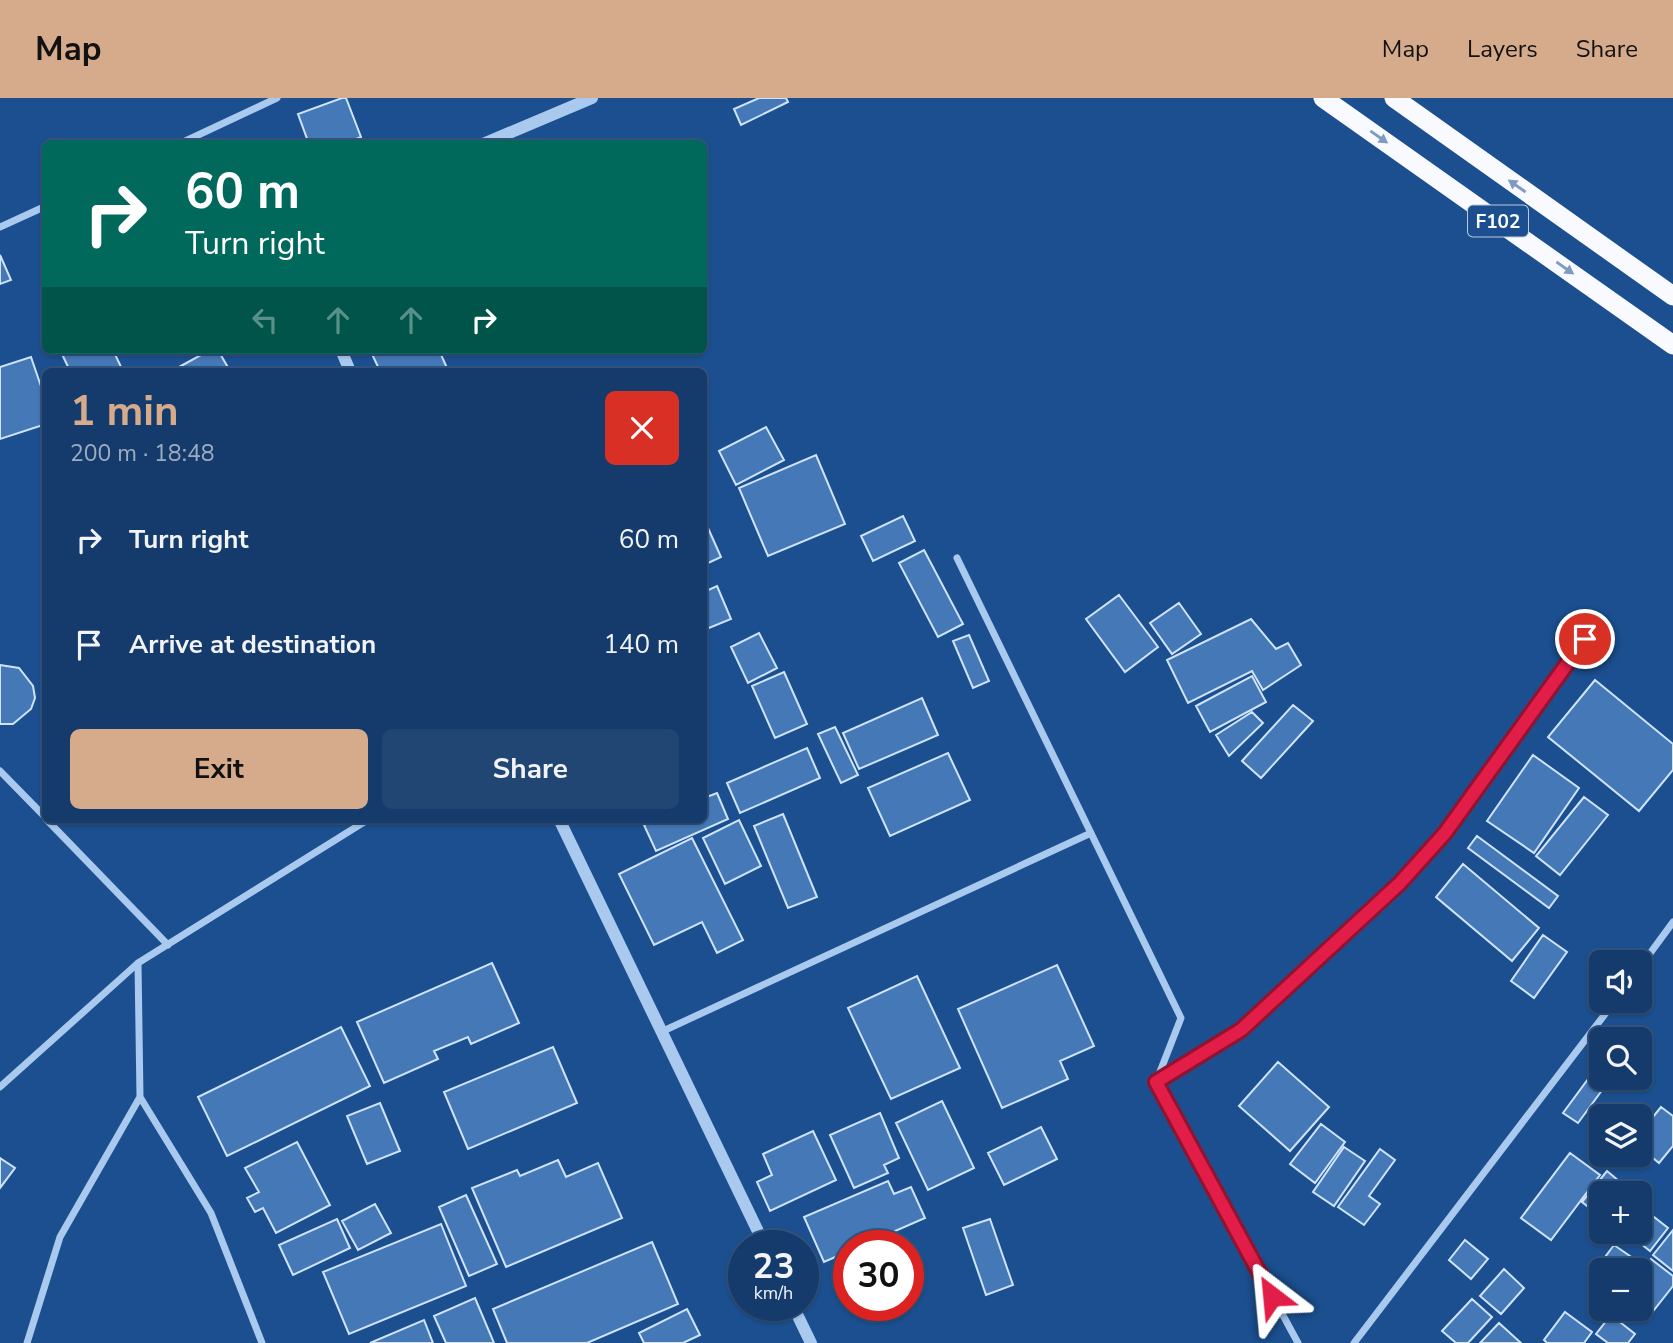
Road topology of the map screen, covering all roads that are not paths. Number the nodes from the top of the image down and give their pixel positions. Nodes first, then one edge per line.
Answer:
1 (276, 98) edge
2 (592, 98) edge
3 (1323, 98) edge
4 (1394, 98) edge
5 (187, 140) edge
6 (492, 140) edge
7 (42, 208) edge
8 (0, 227) edge
9 (1673, 296) edge
10 (1673, 345) edge
11 (957, 558) dead end
12 (1585, 639) dead end
13 (0, 771) edge
14 (42, 815) edge
15 (50, 823) edge
16 (363, 823) edge
17 (561, 823) edge
18 (1091, 833) junction
19 (1673, 922) edge
20 (168, 945) junction
21 (1652, 951) edge
22 (138, 963) junction
23 (1606, 1013) edge
24 (661, 1032) junction
25 (1156, 1082) junction
26 (0, 1087) edge
27 (140, 1097) junction
28 (757, 1230) edge
29 (800, 1321) edge
30 (27, 1343) edge
31 (262, 1343) edge
32 (811, 1343) edge
33 (1298, 1343) edge
34 (1354, 1343) edge

1 - 5 street
2 - 6 street
3 -> 10 highway, F102
9 -> 4 highway, F102
7 - 8 street
11 - 18 street
12 - 25 street
13 - 14 street
15 - 20 street
16 - 20 street
17 - 24 street
18 - 24 street
18 - 25 street
19 - 21 street
20 - 22 street
22 - 26 street
22 - 27 street
23 - 34 street
24 - 28 street
25 - 33 street
27 - 30 street
27 - 31 street
29 - 32 street

